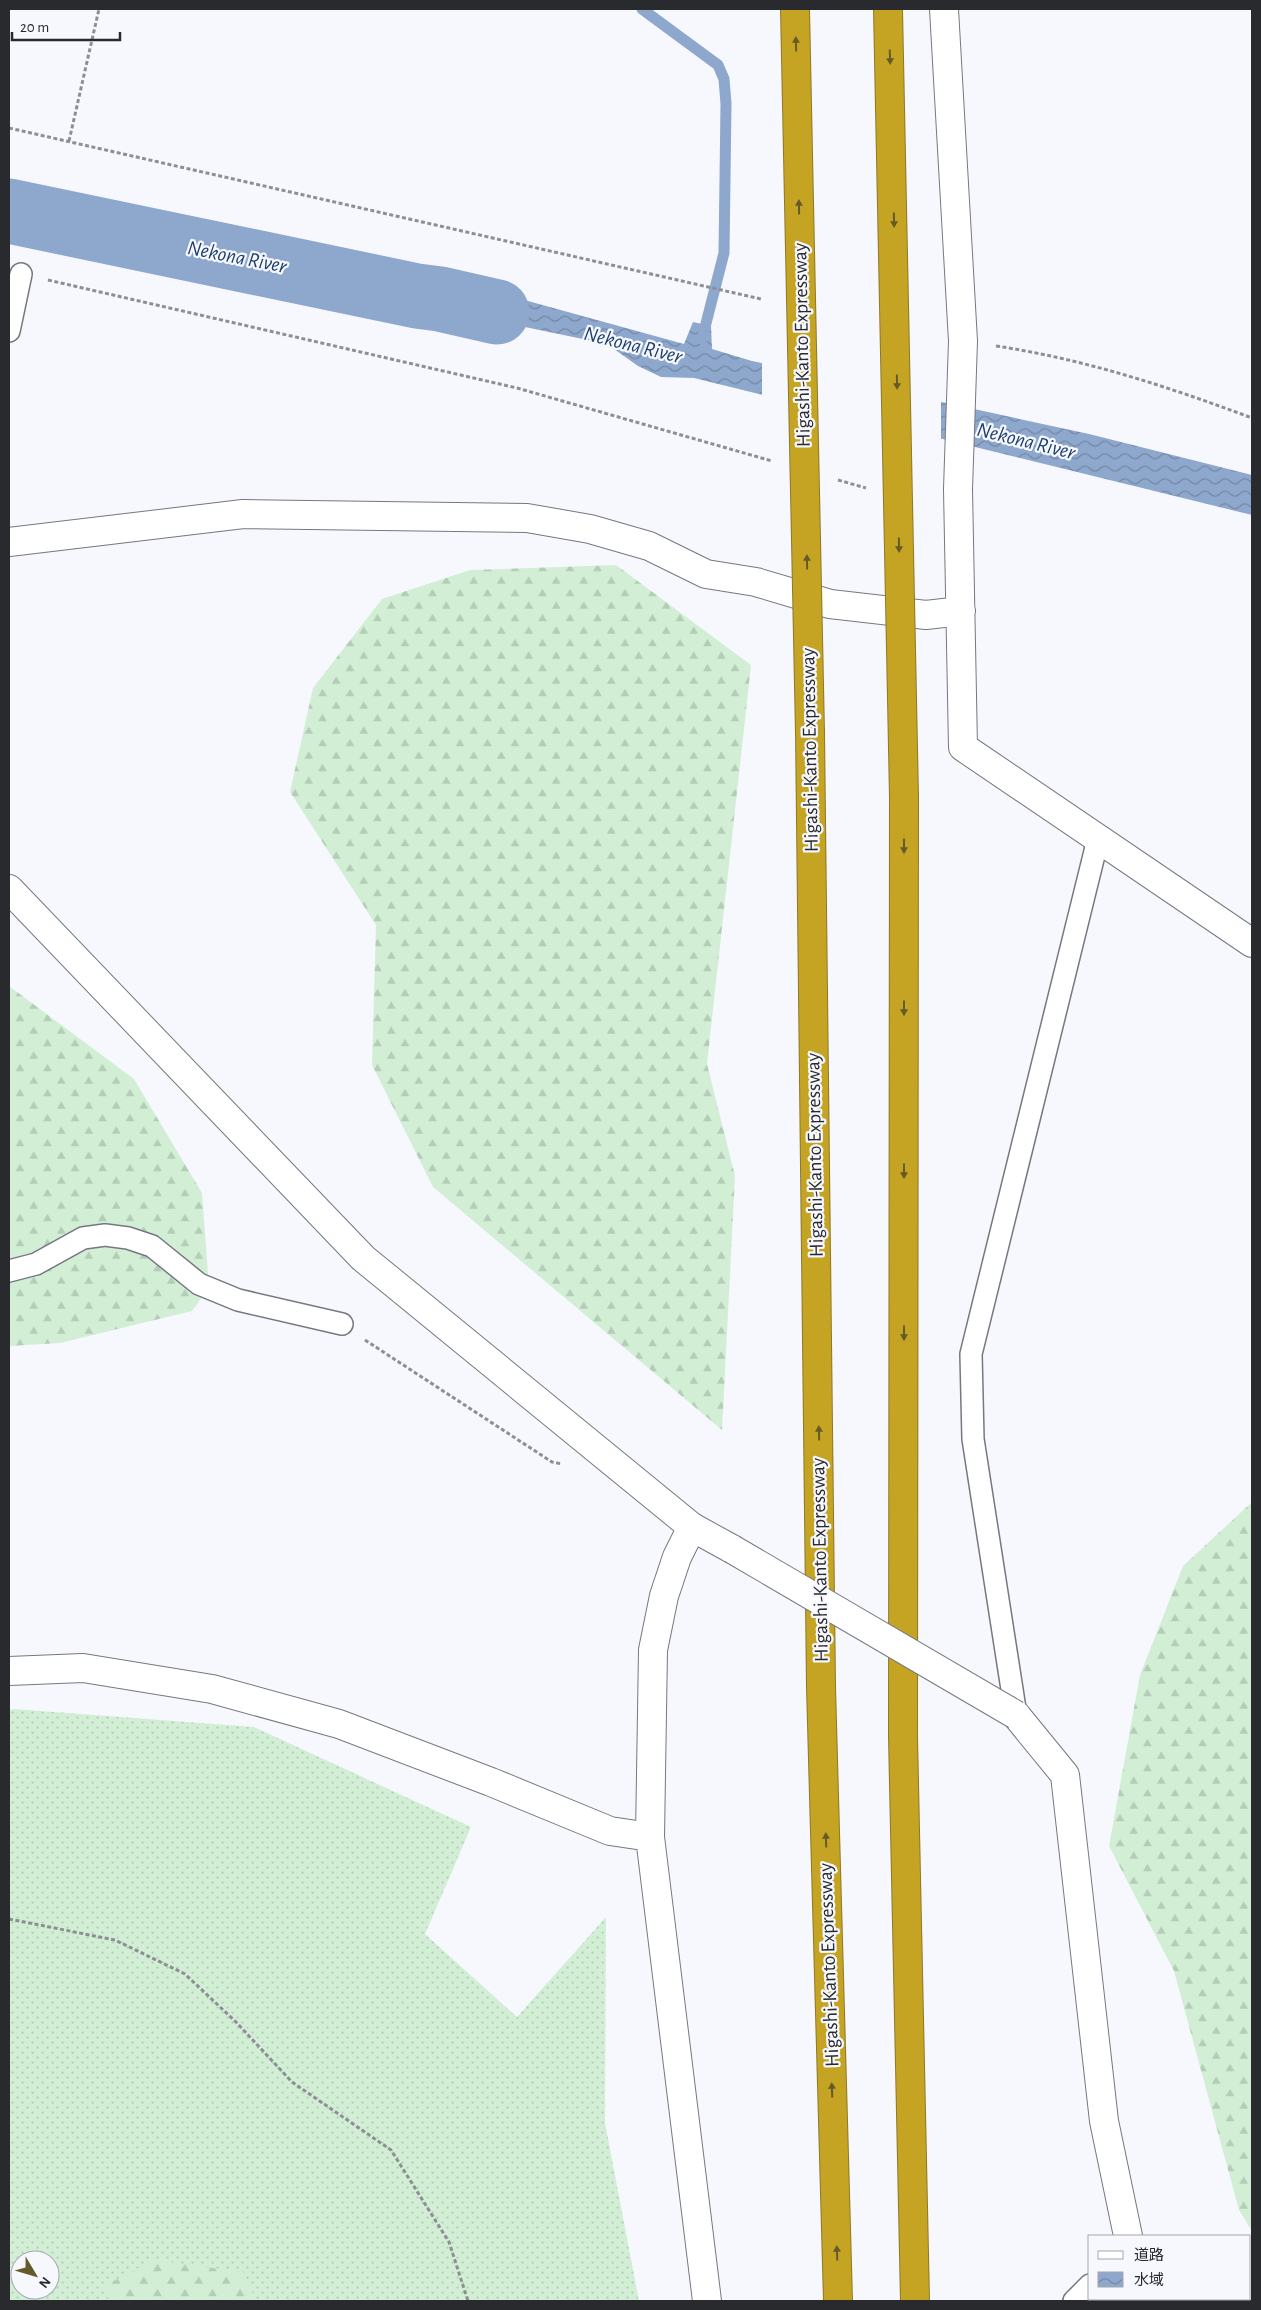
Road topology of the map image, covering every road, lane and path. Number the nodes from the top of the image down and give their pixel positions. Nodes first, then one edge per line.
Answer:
1 (99, 9) edge
2 (795, 9) edge
3 (888, 9) edge
4 (944, 9) edge
5 (9, 128) edge
6 (69, 140) junction
7 (21, 274) joint
8 (761, 299) dead end
9 (9, 330) edge
10 (963, 352) junction
11 (1252, 418) edge
12 (776, 462) dead end
13 (834, 479) dead end
14 (872, 490) dead end
15 (9, 542) edge
16 (961, 611) junction
17 (1098, 839) junction
18 (9, 889) edge
19 (1252, 943) edge
20 (9, 1271) edge
21 (342, 1324) joint
22 (599, 1450) junction
23 (692, 1527) junction
24 (9, 1671) edge
25 (1016, 1715) junction
26 (650, 1837) junction
27 (9, 1919) edge
28 (1128, 2235) edge
29 (1088, 2287) edge
30 (468, 2301) edge
31 (707, 2301) edge
32 (838, 2301) edge
33 (915, 2301) edge
34 (1074, 2301) edge

1 - 6 path
32 -> 2 highway, Higashi-Kanto Expressway, bridge
3 -> 33 highway, bridge
4 - 10 street
5 - 6 path
6 - 8 path
7 - 9 lane
7 - 12 path
10 - 11 path
10 - 16 street
13 - 14 path
15 - 16 street
16 - 17 street
17 - 19 street
17 - 25 lane
18 - 22 street
20 - 21 lane
21 - 22 path
22 - 23 street
23 - 25 street, bridge
23 - 26 street
24 - 26 street
25 - 28 street
26 - 31 street
27 - 30 path
29 - 34 lane

